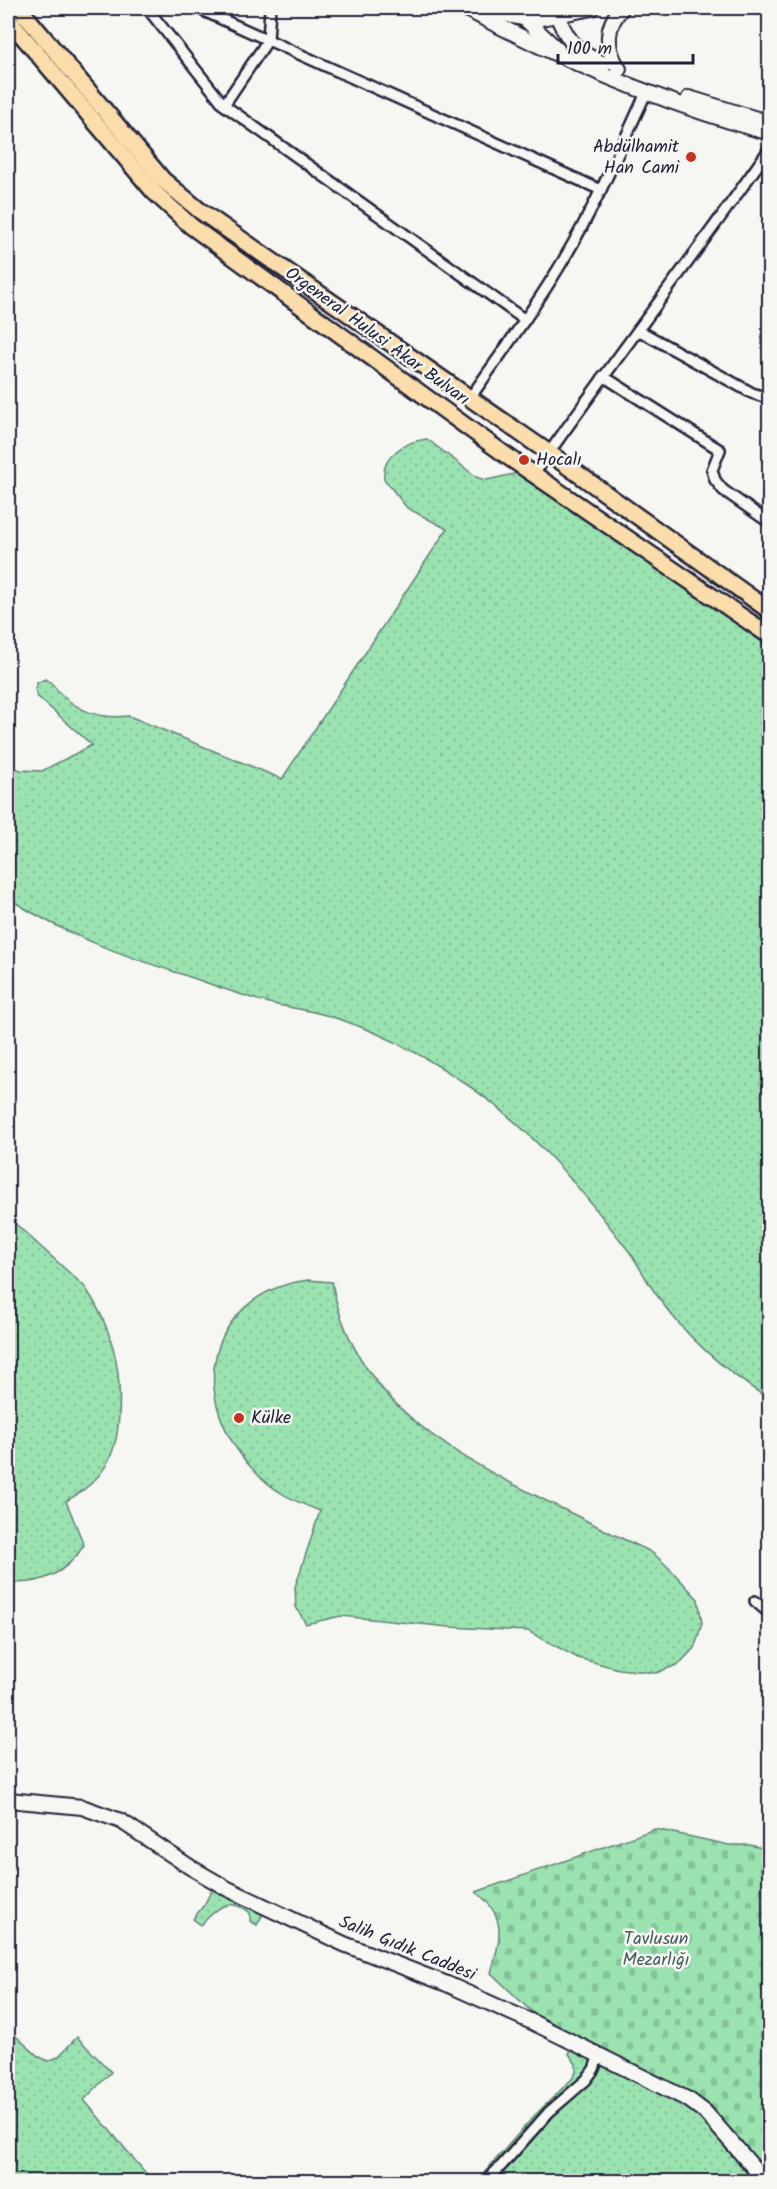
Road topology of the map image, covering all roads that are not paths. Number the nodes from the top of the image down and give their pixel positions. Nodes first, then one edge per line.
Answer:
1 (20, 8) edge
2 (147, 8) edge
3 (197, 8) edge
4 (270, 8) edge
5 (465, 8) edge
6 (475, 8) edge
7 (592, 8) edge
8 (622, 8) edge
9 (555, 11) edge
10 (522, 13) edge
11 (8, 19) edge
12 (268, 40) junction
13 (566, 57) junction
14 (619, 69) junction
15 (647, 91) junction
16 (225, 105) junction
17 (770, 123) edge
18 (770, 133) edge
19 (770, 148) edge
20 (601, 190) junction
21 (525, 320) junction
22 (638, 330) junction
23 (603, 376) junction
24 (470, 398) junction
25 (770, 399) edge
26 (549, 453) junction
27 (534, 474) junction
28 (770, 523) edge
29 (770, 611) edge
30 (770, 636) edge
31 (755, 1601) dead end
32 (770, 1614) edge
33 (8, 1800) edge
34 (599, 2055) junction
35 (485, 2181) edge
36 (766, 2181) edge

1 - 24 main road, Orgeneral Hulusi Akar Bulvarı
2 - 16 street
3 - 12 street
4 - 12 street
5 - 13 street
6 - 10 street
7 - 9 street
8 - 14 street
9 - 10 street
9 - 14 street
10 - 13 street
11 - 27 main road, Orgeneral Hulusi Akar Bulvarı
12 - 16 street
12 - 20 street
13 - 15 street
14 - 17 street
15 - 18 street
15 - 20 street
16 - 21 street
19 - 22 street
20 - 21 street
21 - 24 street
22 - 23 street
22 - 25 street
23 - 26 street
23 - 28 street
24 - 26 main road, Orgeneral Hulusi Akar Bulvarı
26 - 27 street
26 - 29 main road, Orgeneral Hulusi Akar Bulvarı
27 - 30 main road, Orgeneral Hulusi Akar Bulvarı
31 - 32 street
33 - 34 street, Salih Gıdık Caddesi
34 - 35 street
34 - 36 street, Salih Gıdık Caddesi

